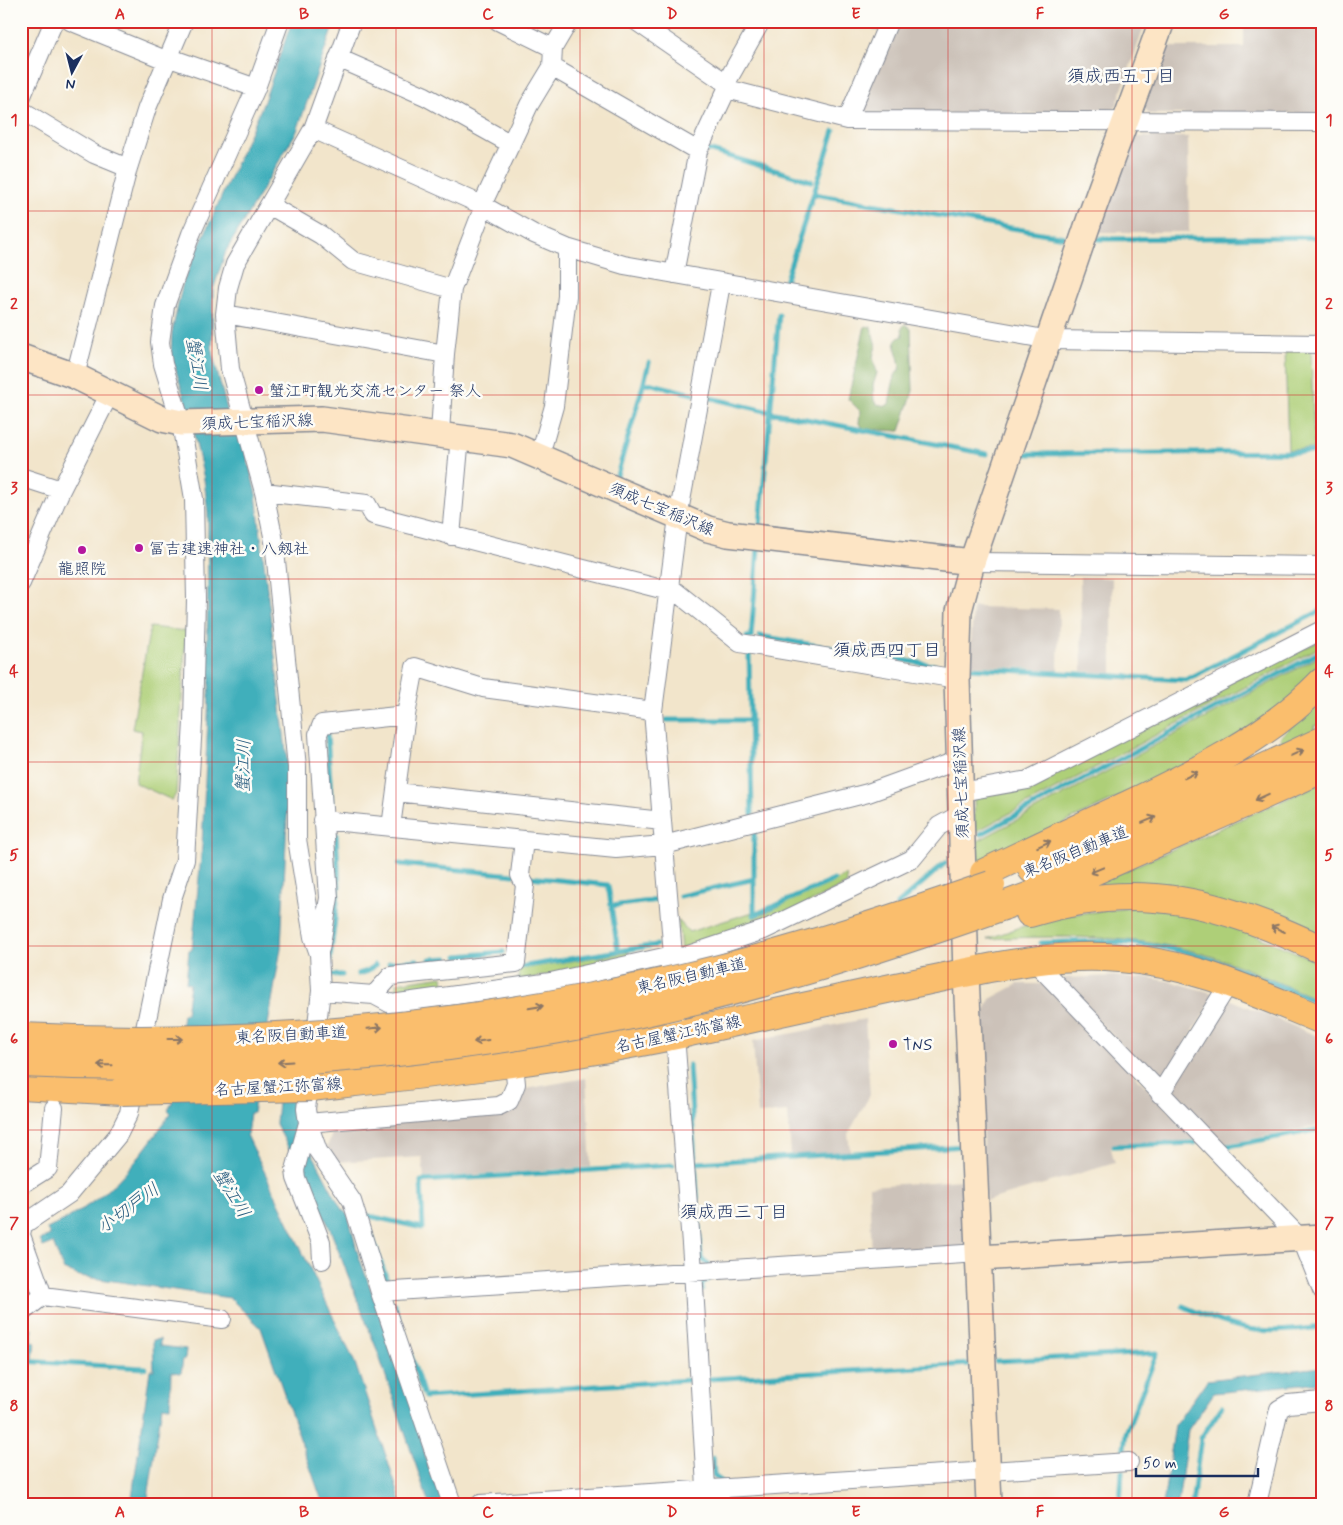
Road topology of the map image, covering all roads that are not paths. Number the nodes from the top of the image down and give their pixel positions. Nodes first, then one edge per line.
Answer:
1 (54, 21) edge
2 (70, 21) edge
3 (184, 21) edge
4 (280, 21) edge
5 (352, 21) edge
6 (498, 21) edge
7 (569, 21) edge
8 (636, 21) edge
9 (889, 21) edge
10 (1162, 21) edge
11 (756, 23) edge
12 (553, 48) junction
13 (338, 58) junction
14 (169, 59) junction
15 (552, 67) junction
16 (726, 86) junction
17 (256, 88) junction
18 (21, 98) edge
19 (21, 110) edge
20 (847, 120) junction
21 (1126, 121) junction
22 (1322, 122) edge
23 (313, 129) junction
24 (512, 144) junction
25 (698, 151) junction
26 (128, 168) junction
27 (269, 204) junction
28 (483, 206) junction
29 (567, 248) junction
30 (674, 274) junction
31 (721, 284) junction
32 (452, 289) junction
33 (225, 314) junction
34 (1050, 340) junction
35 (1322, 344) edge
36 (445, 354) junction
37 (21, 357) edge
38 (75, 376) junction
39 (110, 393) junction
40 (244, 420) junction
41 (183, 423) junction
42 (450, 435) junction
43 (540, 455) junction
44 (21, 477) edge
45 (61, 490) junction
46 (264, 492) junction
47 (678, 517) junction
48 (452, 536) junction
49 (972, 562) junction
50 (1322, 566) edge
51 (21, 583) edge
52 (669, 589) junction
53 (1322, 630) edge
54 (957, 679) junction
55 (1322, 682) edge
56 (653, 711) junction
57 (406, 715) junction
58 (1322, 742) edge
59 (959, 760) junction
60 (1322, 769) edge
61 (396, 792) junction
62 (961, 803) junction
63 (322, 820) junction
64 (662, 821) junction
65 (391, 827) junction
66 (524, 840) junction
67 (664, 845) junction
68 (997, 896) junction
69 (1322, 950) edge
70 (319, 954) junction
71 (673, 957) junction
72 (1033, 960) junction
73 (966, 973) junction
74 (1230, 982) junction
75 (321, 991) junction
76 (374, 995) junction
77 (1322, 1020) edge
78 (675, 1035) junction
79 (21, 1036) edge
80 (21, 1063) edge
81 (514, 1064) junction
82 (21, 1086) edge
83 (1160, 1094) junction
84 (54, 1108) dead end
85 (307, 1128) junction
86 (21, 1185) edge
87 (21, 1235) edge
88 (1312, 1239) edge
89 (980, 1255) junction
90 (322, 1260) dead end
91 (693, 1270) junction
92 (1322, 1290) edge
93 (41, 1292) junction
94 (380, 1292) junction
95 (21, 1313) edge
96 (222, 1319) dead end
97 (1322, 1401) edge
98 (1129, 1462) dead end
99 (988, 1471) junction
100 (707, 1496) edge
101 (452, 1504) edge
102 (480, 1504) edge
103 (990, 1504) edge
104 (1257, 1504) edge

1 - 18 street
2 - 14 street
3 - 14 street
4 - 17 street
5 - 13 street
6 - 12 street
7 - 12 street
8 - 16 street
9 - 20 street
10 - 21 street
11 - 16 street
12 - 15 street
13 - 23 street
13 - 24 street
14 - 17 street
14 - 26 street
15 - 24 street
15 - 25 street
16 - 20 street
16 - 25 street
17 - 41 street
19 - 26 street
20 - 21 street
21 - 22 street
21 - 34 street
23 - 27 street
23 - 28 street
24 - 28 street
25 - 30 street
26 - 38 street
27 - 32 street
27 - 33 street
28 - 29 street
28 - 32 street
29 - 30 street
29 - 43 street
30 - 31 street
31 - 34 street
31 - 47 street
32 - 36 street
33 - 36 street
33 - 40 street
34 - 35 street
34 - 49 street
36 - 42 street
37 - 38 street, 須成七宝稲沢線
38 - 39 street, 須成七宝稲沢線
39 - 41 street, 須成七宝稲沢線
39 - 45 street
40 - 41 street, 須成七宝稲沢線
40 - 42 street, 須成七宝稲沢線
40 - 46 street
41 - 87 street
42 - 43 street, 須成七宝稲沢線
42 - 48 street
43 - 47 street, 須成七宝稲沢線
44 - 45 street
45 - 51 street
46 - 48 street
46 - 70 street
47 - 49 street, 須成七宝稲沢線
47 - 52 street
48 - 52 street
49 - 50 street
49 - 54 street, 須成七宝稲沢線
52 - 54 street
52 - 56 street
53 - 62 street
54 - 59 street, 須成七宝稲沢線
68 -> 55 main road
56 - 57 street
56 - 64 street
57 - 61 street
57 - 63 street
68 -> 58 main road, 東名阪自動車道
59 - 62 street, 須成七宝稲沢線
59 - 67 street
60 -> 68 main road, 東名阪自動車道
61 - 64 street
61 - 65 street
62 - 71 street
62 - 73 street, 須成七宝稲沢線
63 - 65 street
63 - 70 street
64 - 67 street
65 - 66 street
66 - 67 street
66 - 76 street
67 - 71 street
69 -> 68 main road
79 -> 68 main road, 東名阪自動車道, bridge
68 -> 80 main road, 東名阪自動車道, bridge
70 - 75 street
71 - 76 street
71 - 78 street
72 - 73 main road, 名古屋蟹江弥富線
72 - 74 main road, 名古屋蟹江弥富線
72 - 83 street
73 - 78 main road, 名古屋蟹江弥富線
73 - 89 street, 須成七宝稲沢線
74 - 77 main road, 名古屋蟹江弥富線
74 - 83 street
75 - 76 street
75 - 85 street
78 - 81 main road, 名古屋蟹江弥富線
78 - 91 street
81 - 82 main road, 名古屋蟹江弥富線, bridge
81 - 85 street
83 - 88 street
84 - 86 street
85 - 90 street
85 - 94 street
87 - 93 street
88 - 89 street
88 - 92 street
89 - 91 street
89 - 99 street, 須成七宝稲沢線
91 - 94 street
91 - 100 street
93 - 95 street
93 - 96 street
94 - 101 street
97 - 104 street
98 - 99 street
99 - 100 street
99 - 103 street, 須成七宝稲沢線
100 - 102 street

